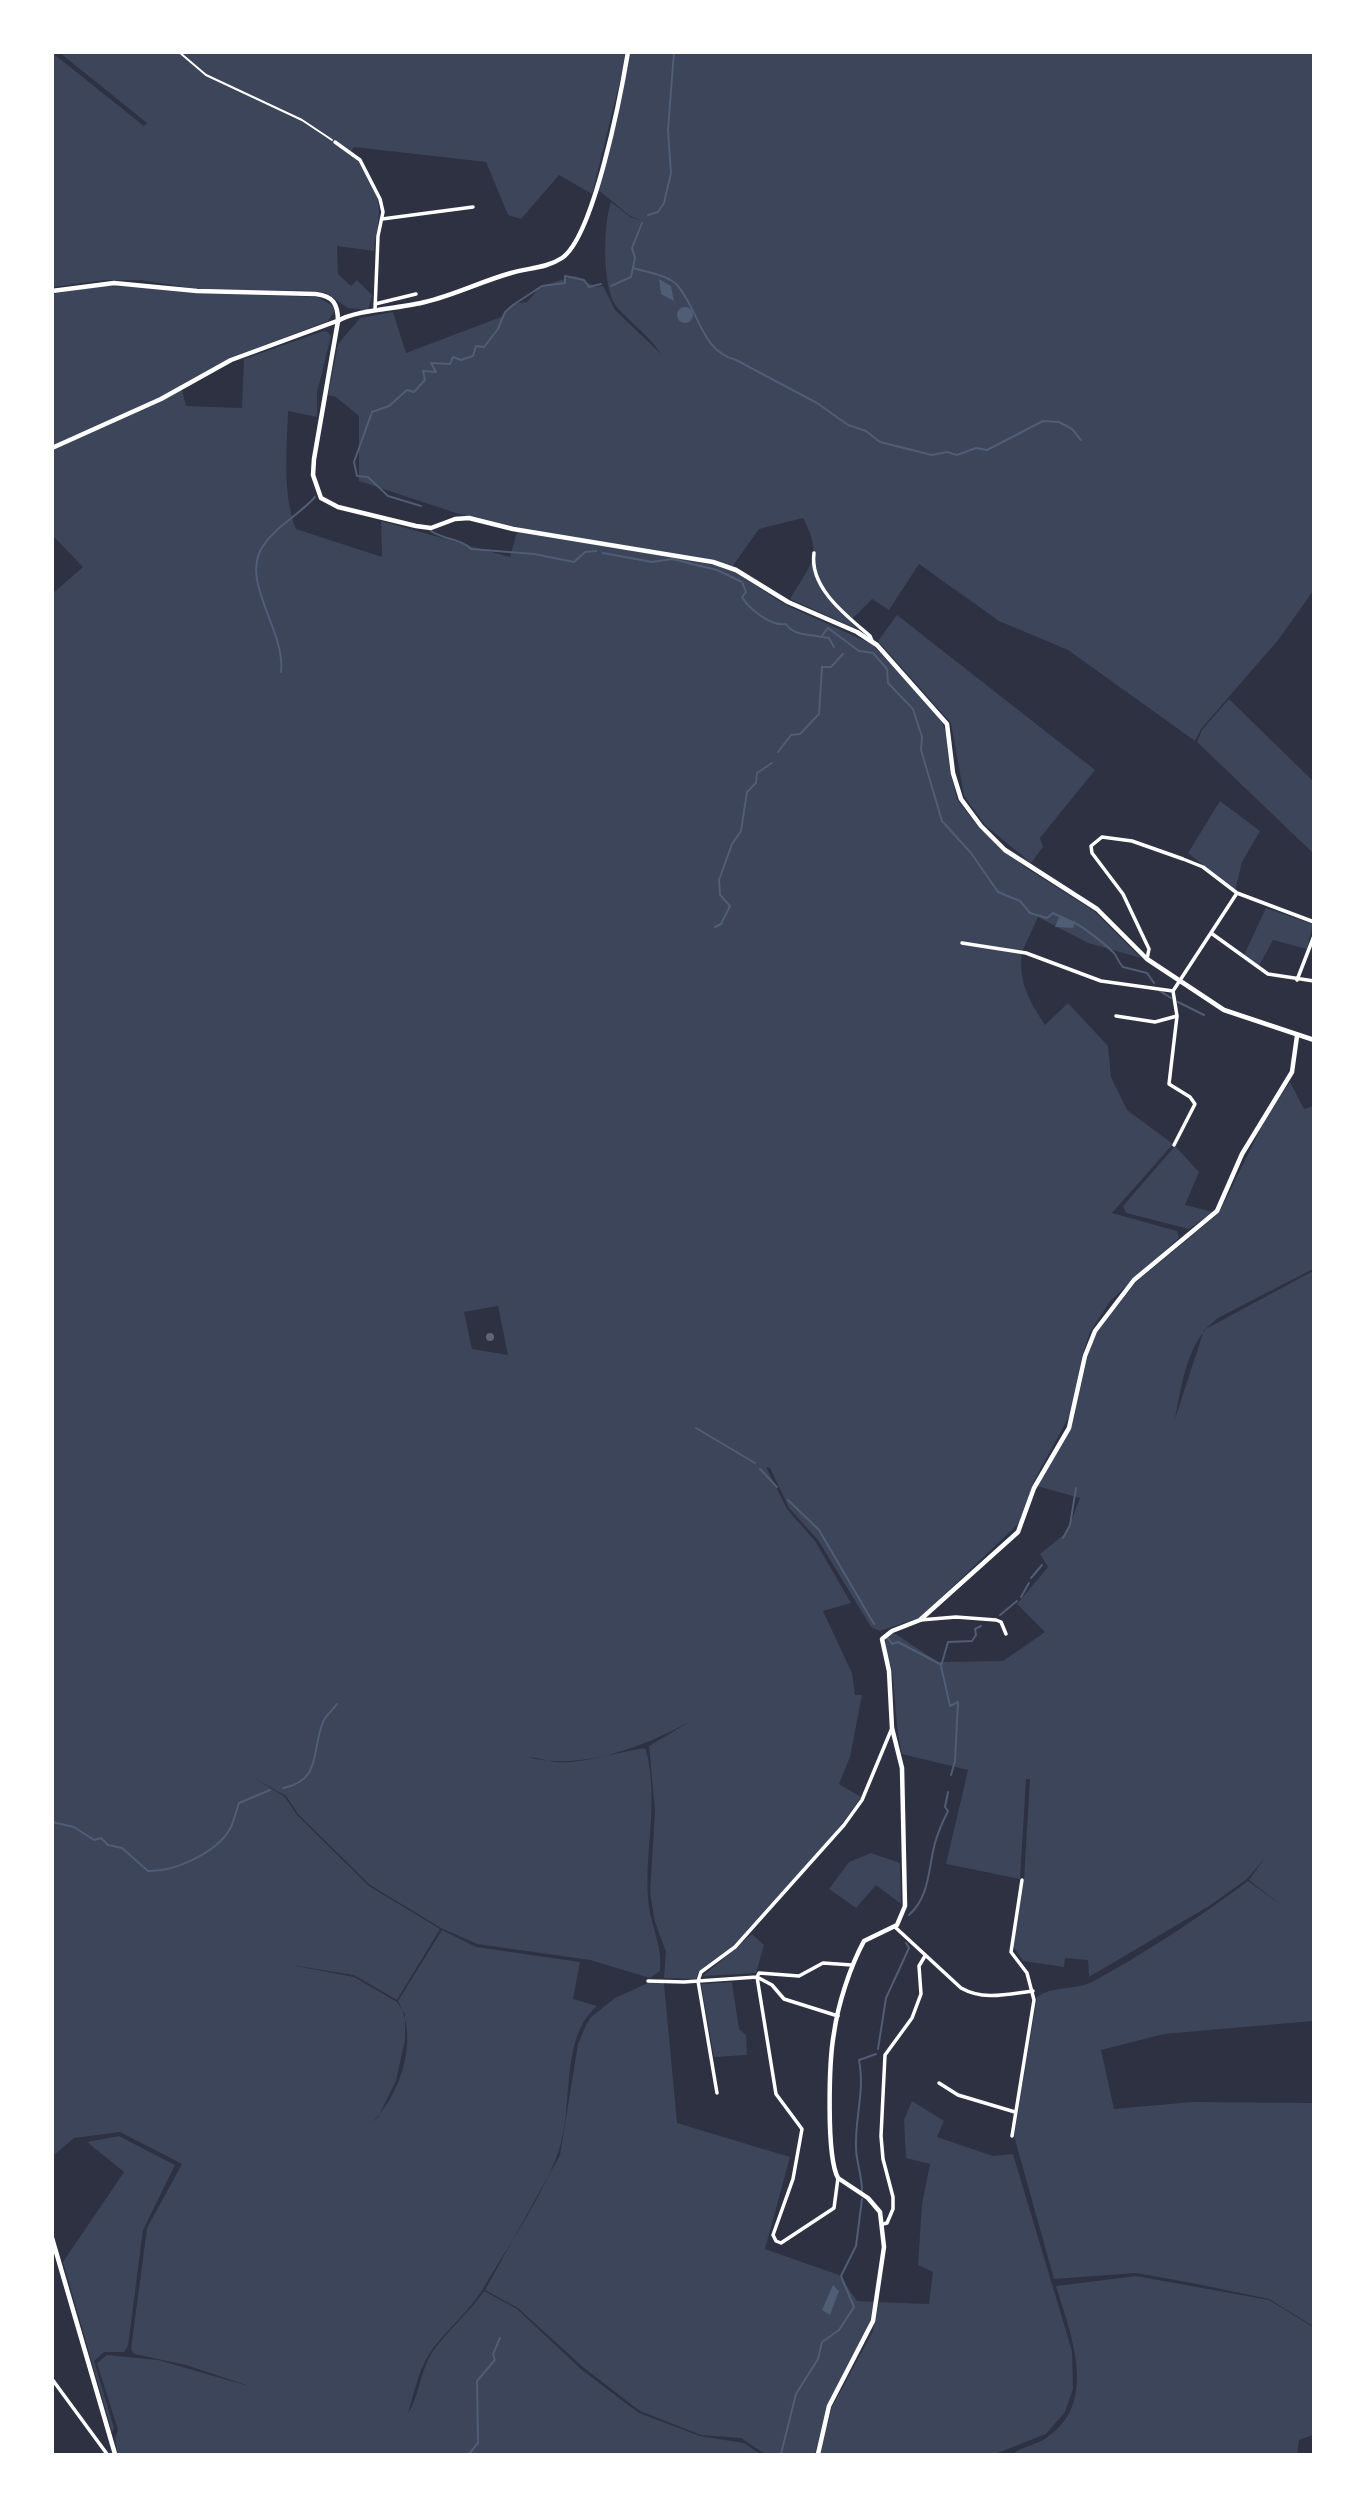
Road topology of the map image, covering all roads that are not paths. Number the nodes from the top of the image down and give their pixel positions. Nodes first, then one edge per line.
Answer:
1 (628, 52) edge
2 (335, 142) road end
3 (473, 207) dead end
4 (382, 219) junction
5 (52, 291) edge
6 (416, 294) dead end
7 (375, 304) junction
8 (375, 312) junction
9 (338, 321) junction
10 (52, 448) edge
11 (814, 553) dead end
12 (872, 641) junction
13 (1237, 893) junction
14 (1314, 922) edge
15 (1211, 933) junction
16 (1314, 936) edge
17 (962, 943) dead end
18 (1147, 959) junction
19 (1297, 980) junction
20 (1314, 981) edge
21 (1179, 983) junction
22 (1174, 990) junction
23 (1116, 1016) dead end
24 (1177, 1016) junction
25 (1297, 1036) junction
26 (1314, 1040) edge
27 (1174, 1144) dead end
28 (920, 1620) junction
29 (1006, 1634) dead end
30 (892, 1728) junction
31 (1022, 1880) dead end
32 (895, 1927) junction
33 (925, 1956) junction
34 (854, 1966) junction
35 (757, 1977) junction
36 (648, 1981) dead end
37 (698, 1981) junction
38 (1033, 1991) junction
39 (838, 2016) junction
40 (939, 2083) dead end
41 (717, 2093) dead end
42 (1015, 2112) junction
43 (1012, 2136) dead end
44 (838, 2178) junction
45 (883, 2224) junction
46 (52, 2238) edge
47 (52, 2379) edge
48 (107, 2455) edge
49 (115, 2455) edge
50 (818, 2455) edge

1 - 8 main road
2 - 4 street
3 - 4 street
4 - 7 street
5 - 9 main road
6 - 7 street
7 - 8 street
8 - 9 main road
9 - 10 main road
9 - 12 main road
11 - 12 street
12 - 18 main road
13 - 14 street
13 - 15 street
13 - 18 street
15 - 19 street
15 - 21 street
16 - 19 street
17 - 22 street
18 - 21 main road
19 - 20 street
21 - 22 street
21 - 25 main road
22 - 24 street
23 - 24 street
24 - 27 street
25 - 26 main road
25 - 28 main road
28 - 29 street
28 - 30 main road
30 - 32 main road
30 - 37 street
31 - 38 street
32 - 33 street
32 - 34 main road
33 - 38 street
33 - 45 street
34 - 35 street
34 - 39 main road
35 - 37 street
35 - 39 street
35 - 44 street
36 - 37 street
37 - 41 street
38 - 42 street
39 - 44 main road
40 - 42 street
42 - 43 street
44 - 45 main road
45 - 50 main road
46 - 49 main road
47 - 48 street

